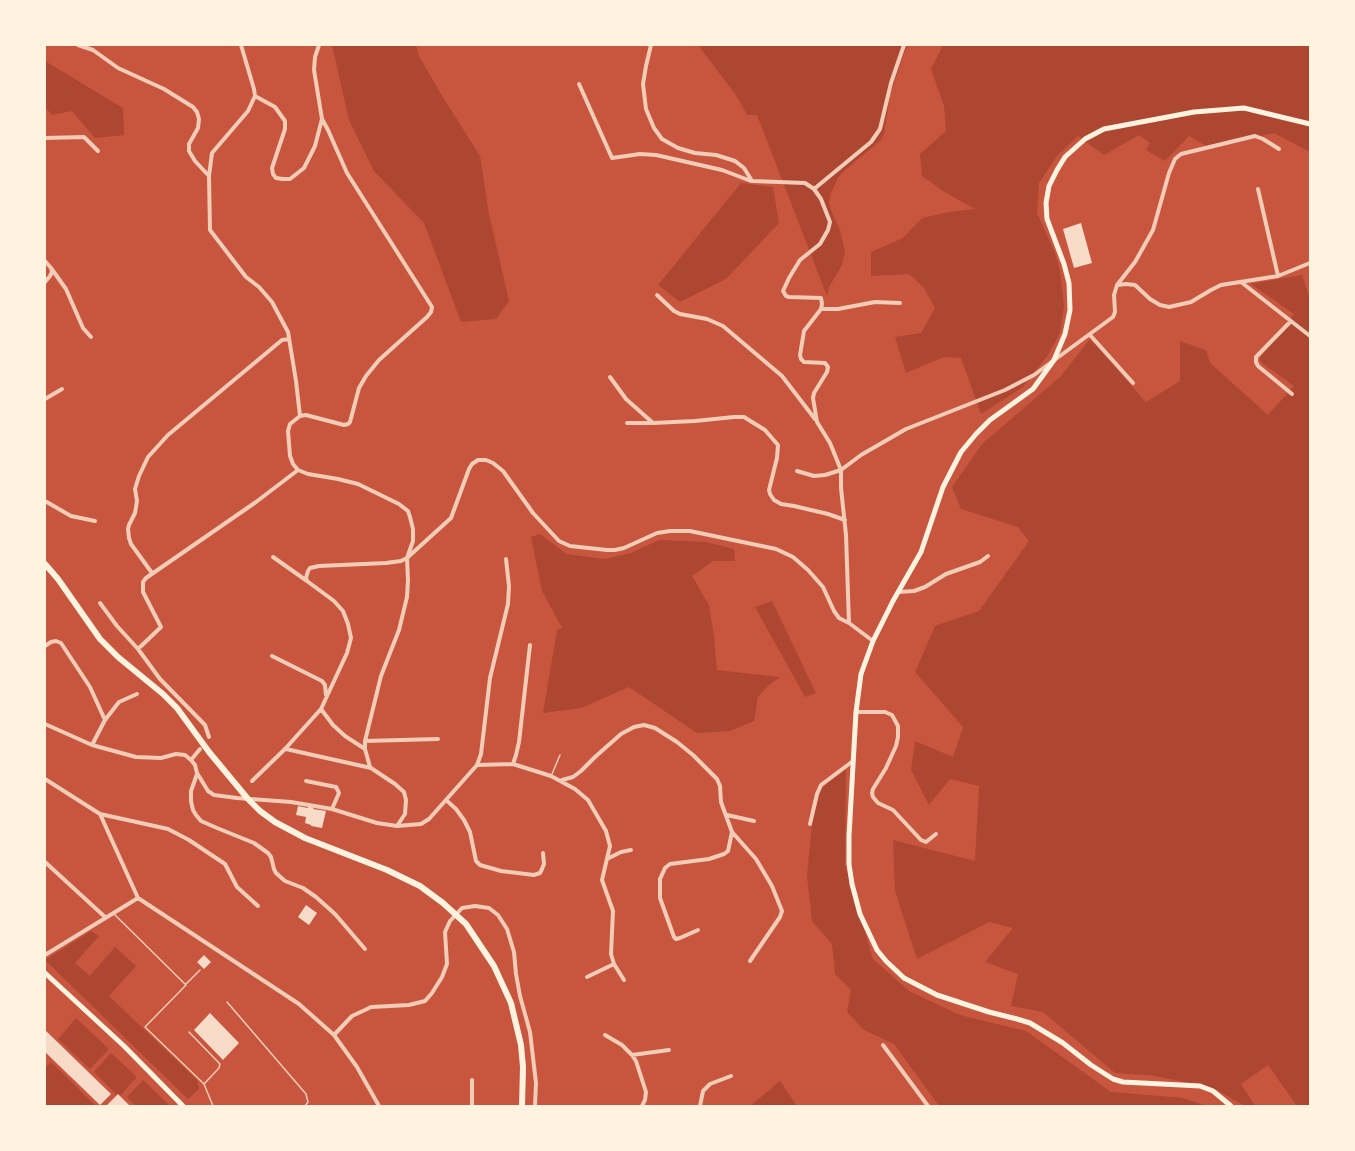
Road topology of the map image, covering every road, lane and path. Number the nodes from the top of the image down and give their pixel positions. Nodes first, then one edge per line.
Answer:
1 (78, 45) edge
2 (241, 45) edge
3 (319, 45) edge
4 (651, 45) edge
5 (904, 45) edge
6 (579, 84) dead end
7 (255, 96) junction
8 (322, 119) junction
9 (1310, 124) edge
10 (45, 138) edge
11 (1279, 149) dead end
12 (98, 151) dead end
13 (209, 176) junction
14 (752, 181) junction
15 (814, 189) junction
16 (1258, 189) dead end
17 (45, 261) edge
18 (1310, 263) edge
19 (51, 268) junction
20 (1278, 276) junction
21 (45, 282) edge
22 (1241, 282) junction
23 (1117, 285) junction
24 (657, 295) dead end
25 (900, 303) dead end
26 (821, 309) junction
27 (1291, 321) junction
28 (1090, 335) junction
29 (1310, 336) edge
30 (91, 337) dead end
31 (290, 339) junction
32 (1054, 360) junction
33 (610, 376) dead end
34 (1133, 383) dead end
35 (62, 389) dead end
36 (1292, 394) dead end
37 (45, 399) edge
38 (300, 416) junction
39 (817, 422) junction
40 (627, 423) dead end
41 (653, 423) junction
42 (298, 470) junction
43 (841, 470) junction
44 (797, 471) dead end
45 (45, 501) edge
46 (845, 520) junction
47 (95, 521) dead end
48 (988, 556) dead end
49 (273, 557) dead end
50 (407, 558) junction
51 (506, 559) dead end
52 (45, 564) edge
53 (152, 573) junction
54 (307, 581) junction
55 (898, 592) junction
56 (100, 603) dead end
57 (849, 623) junction
58 (873, 641) junction
59 (530, 645) dead end
60 (45, 646) edge
61 (138, 649) junction
62 (272, 656) dead end
63 (137, 694) dead end
64 (325, 701) junction
65 (321, 709) junction
66 (856, 712) junction
67 (105, 720) junction
68 (45, 724) edge
69 (209, 736) dead end
70 (438, 739) dead end
71 (365, 741) junction
72 (92, 745) junction
73 (200, 749) dead end
74 (285, 749) junction
75 (365, 749) junction
76 (560, 755) dead end
77 (191, 760) junction
78 (854, 760) junction
79 (513, 764) junction
80 (477, 765) junction
81 (371, 768) junction
82 (197, 773) junction
83 (551, 776) junction
84 (45, 779) edge
85 (252, 781) dead end
86 (306, 781) dead end
87 (561, 781) junction
88 (248, 799) junction
89 (446, 801) junction
90 (332, 809) junction
91 (100, 814) junction
92 (726, 815) junction
93 (754, 821) dead end
94 (810, 824) dead end
95 (397, 826) junction
96 (732, 832) junction
97 (936, 834) dead end
98 (631, 850) dead end
99 (543, 854) dead end
100 (608, 858) junction
101 (45, 862) edge
102 (138, 898) junction
103 (258, 906) dead end
104 (113, 913) junction
105 (105, 917) junction
106 (698, 930) dead end
107 (365, 949) dead end
108 (45, 955) edge
109 (750, 961) dead end
110 (614, 964) junction
111 (200, 970) dead end
112 (45, 973) edge
113 (587, 977) dead end
114 (624, 980) dead end
115 (186, 985) junction
116 (227, 1002) dead end
117 (189, 1032) dead end
118 (334, 1035) junction
119 (605, 1035) dead end
120 (883, 1045) dead end
121 (669, 1050) dead end
122 (632, 1055) junction
123 (730, 1076) dead end
124 (472, 1080) dead end
125 (204, 1084) junction
126 (183, 1106) edge
127 (213, 1106) edge
128 (305, 1106) edge
129 (379, 1106) edge
130 (472, 1106) edge
131 (522, 1106) edge
132 (536, 1106) edge
133 (642, 1106) edge
134 (700, 1106) edge
135 (928, 1106) edge
136 (1231, 1106) edge

1 - 13 street
2 - 7 street
3 - 8 street
4 - 14 street
5 - 15 street
6 - 14 street
7 - 8 street
7 - 13 street
8 - 38 street
9 - 32 main road
10 - 12 street
11 - 23 street
13 - 31 street
14 - 15 street
15 - 26 street
16 - 20 street
17 - 19 street
18 - 20 street
19 - 21 street
19 - 30 street
20 - 22 street
22 - 23 street
22 - 27 street
23 - 28 street
24 - 39 street
25 - 26 street
26 - 39 street
27 - 29 street
27 - 36 street
28 - 32 street
28 - 34 street
31 - 38 street
31 - 53 street
32 - 43 street
32 - 55 main road
33 - 41 street
35 - 37 street
38 - 42 street
39 - 43 street
40 - 41 street
41 - 46 street
42 - 50 street
42 - 53 street
43 - 44 street
43 - 46 street
45 - 47 street
46 - 57 street
48 - 55 street
49 - 54 street
50 - 54 street
50 - 57 street
50 - 71 street
51 - 80 street
52 - 88 main road
53 - 61 street
54 - 64 street
55 - 58 main road
56 - 61 street
57 - 58 street
58 - 66 main road
59 - 79 street
60 - 67 street
61 - 69 street
62 - 64 street
63 - 67 street
64 - 65 street
65 - 74 street
65 - 75 street
66 - 78 main road
66 - 97 street
67 - 72 street
68 - 72 street
70 - 71 street
71 - 75 street
72 - 77 street
73 - 77 street
74 - 81 street
74 - 85 street
75 - 81 street
76 - 83 lane
77 - 82 street
78 - 94 street
78 - 136 main road
79 - 80 street
79 - 83 street
80 - 89 street
81 - 95 street
82 - 88 street
82 - 107 street
83 - 87 street
84 - 91 street
86 - 90 street
87 - 92 street
87 - 100 street
88 - 90 street
88 - 131 main road
89 - 95 street
89 - 99 street
90 - 95 street
91 - 102 street
91 - 103 street
92 - 93 street
92 - 96 street
96 - 106 street
96 - 109 street
98 - 100 street
100 - 110 street
101 - 105 street
102 - 104 street
102 - 118 street
104 - 105 street
104 - 115 lane
105 - 108 street
110 - 113 street
110 - 114 street
111 - 115 lane
112 - 126 main road
115 - 125 lane
116 - 128 lane
117 - 125 lane
118 - 129 street
118 - 132 street
119 - 122 street
120 - 135 street
121 - 122 street
122 - 133 street
123 - 134 street
124 - 130 street
125 - 127 lane

